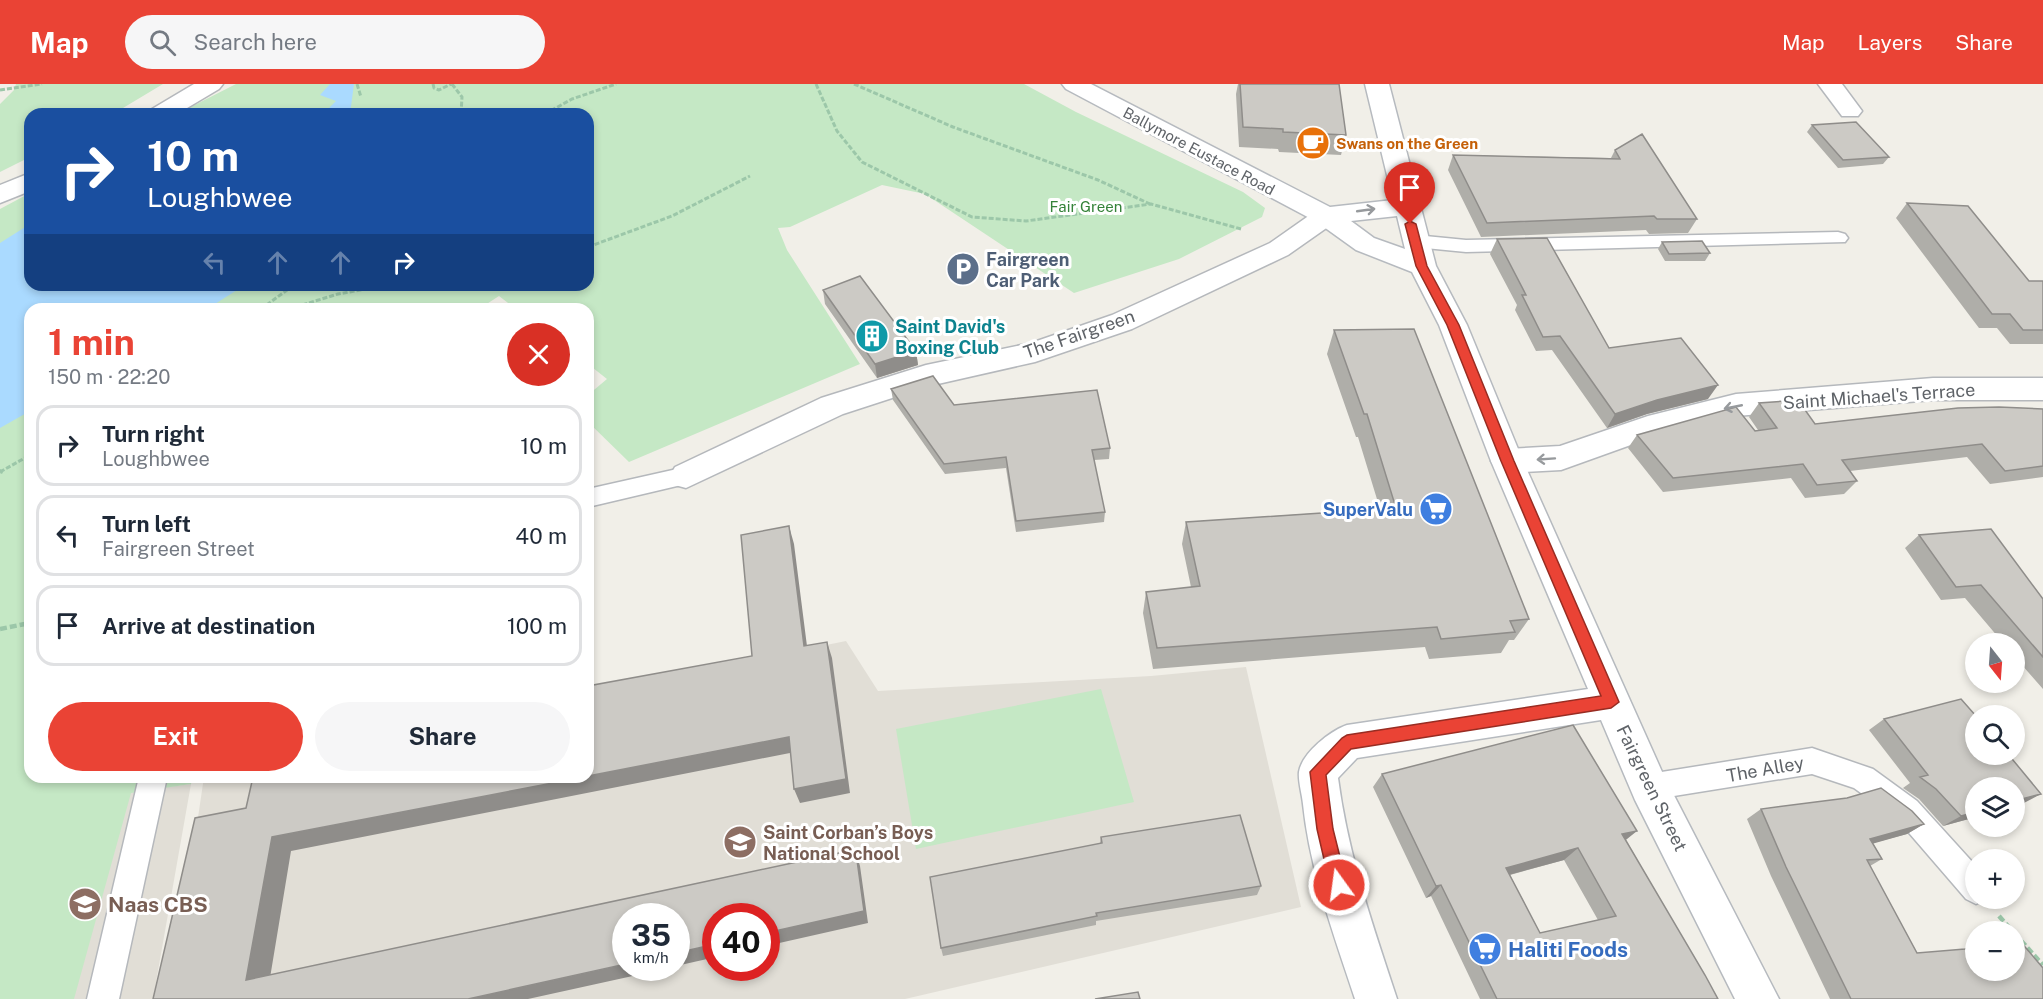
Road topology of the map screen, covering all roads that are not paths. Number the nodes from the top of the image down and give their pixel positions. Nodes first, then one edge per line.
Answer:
1 (211, 84) edge
2 (1074, 84) edge
3 (1377, 84) edge
4 (1830, 84) edge
5 (170, 108) edge
6 (1851, 111) dead end
7 (24, 184) edge
8 (0, 195) edge
9 (1406, 207) junction
10 (1326, 216) junction
11 (1838, 237) dead end
12 (1418, 254) junction
13 (2043, 389) edge
14 (1507, 461) junction
15 (686, 476) joint
16 (594, 497) edge
17 (1611, 702) junction
18 (152, 783) edge
19 (1649, 787) junction
20 (1965, 877) edge
21 (104, 999) edge
22 (1376, 999) edge
23 (1758, 999) edge

1 - 5 street
2 - 10 street, Ballymore Eustace Road
3 - 9 street, Fairgreen Street
4 - 6 street
7 - 8 street
10 -> 9 street
9 - 12 street, Fairgreen Street
10 - 12 street, Ballymore Eustace Road
10 - 15 street, The Fairgreen
11 - 12 lane
12 - 14 street, Fairgreen Street
13 -> 14 street, Saint Michael's Terrace
14 - 17 street, Fairgreen Street
15 - 16 lane
17 - 19 street, Fairgreen Street
17 - 22 street
18 - 21 lane
19 - 20 lane, The Alley
19 - 23 street, Fairgreen Street

